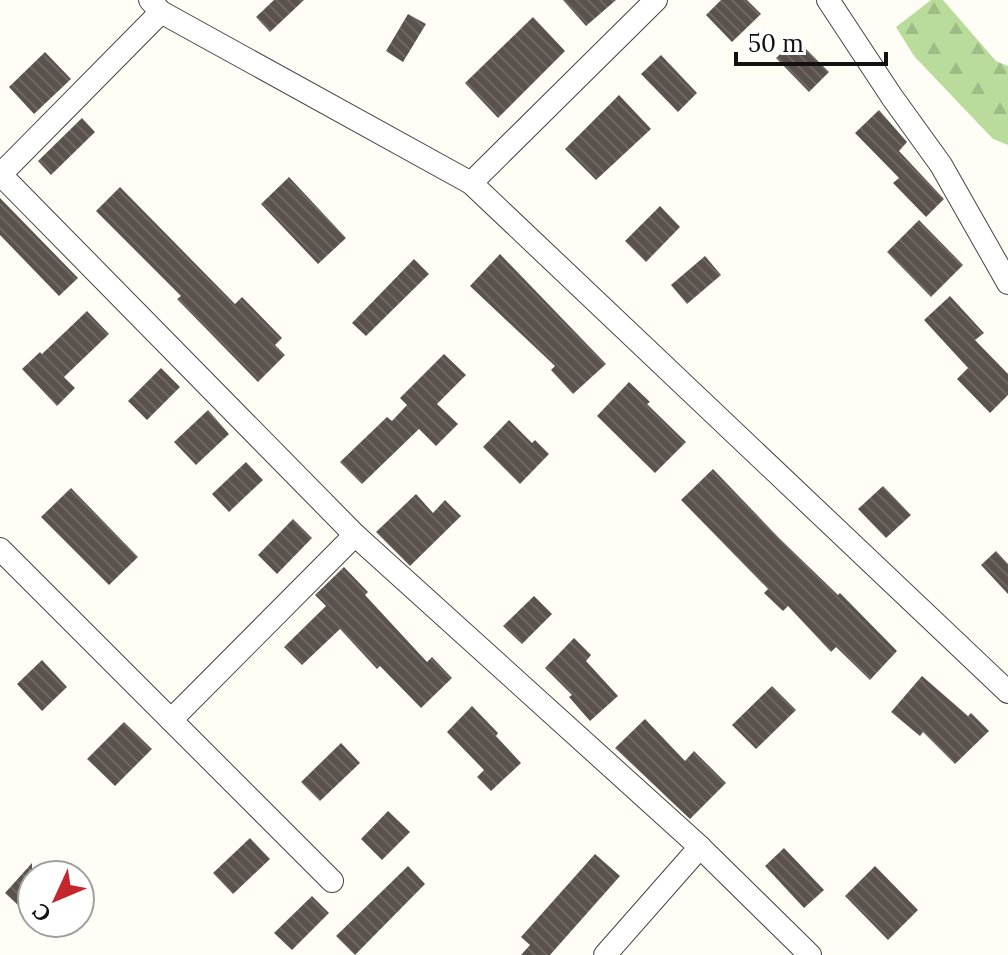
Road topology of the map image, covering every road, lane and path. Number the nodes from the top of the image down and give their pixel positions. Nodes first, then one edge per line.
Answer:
1 (656, 0) edge
2 (828, 0) edge
3 (155, 6) edge
4 (0, 174) edge
5 (471, 183) junction
6 (1008, 283) edge
7 (355, 535) junction
8 (0, 549) edge
9 (1008, 692) edge
10 (171, 720) junction
11 (700, 847) junction
12 (332, 881) dead end
13 (605, 955) edge
14 (810, 955) edge

1 - 5 street
2 - 6 street
3 - 4 street
3 - 5 street
4 - 7 street
5 - 9 street
7 - 10 street
7 - 11 street
8 - 10 street
10 - 12 street
11 - 13 street
11 - 14 street

